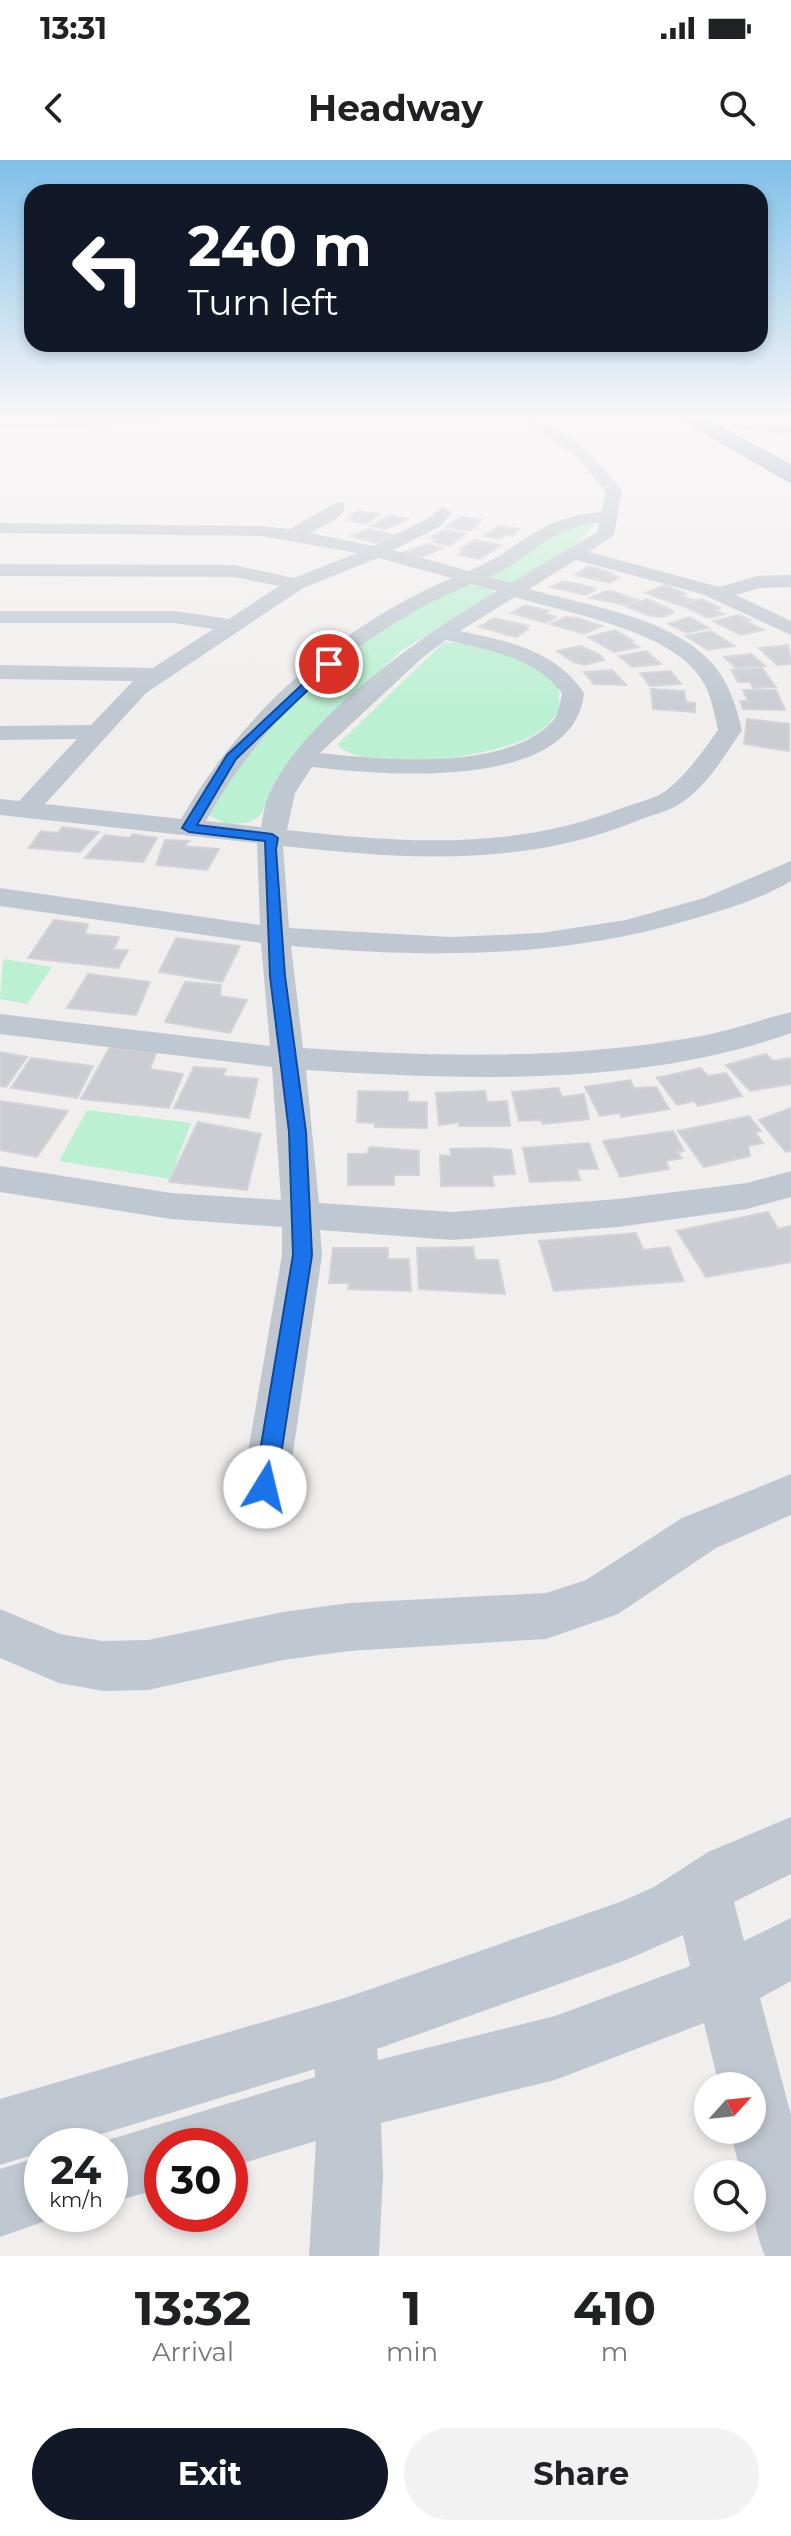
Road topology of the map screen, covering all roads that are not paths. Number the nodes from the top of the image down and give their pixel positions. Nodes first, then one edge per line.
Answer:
1 (331, 514) edge
2 (442, 514) edge
3 (610, 514) edge
4 (609, 517) junction
5 (0, 528) edge
6 (293, 534) junction
7 (373, 553) junction
8 (575, 554) junction
9 (0, 570) edge
10 (469, 578) junction
11 (791, 581) edge
12 (296, 584) junction
13 (515, 591) junction
14 (719, 594) junction
15 (0, 617) edge
16 (234, 626) junction
17 (791, 629) edge
18 (443, 633) junction
19 (0, 672) edge
20 (158, 675) junction
21 (96, 732) junction
22 (0, 733) edge
23 (305, 759) junction
24 (13, 808) edge
25 (189, 828) junction
26 (272, 838) junction
27 (791, 869) edge
28 (0, 897) edge
29 (275, 936) junction
30 (791, 1022) edge
31 (0, 1024) edge
32 (288, 1057) junction
33 (0, 1179) edge
34 (791, 1184) edge
35 (300, 1217) junction
36 (265, 1487) dead end
37 (791, 1494) edge
38 (0, 1633) edge
39 (791, 1845) edge
40 (701, 1888) junction
41 (791, 1948) edge
42 (725, 1984) junction
43 (345, 2029) junction
44 (747, 2072) edge
45 (349, 2099) junction
46 (248, 2129) edge
47 (0, 2132) edge
48 (766, 2144) edge
49 (24, 2196) edge
50 (0, 2203) edge
51 (791, 2237) edge
52 (344, 2256) edge

1 - 6 street
2 - 7 street
3 - 4 street
4 - 8 street
4 - 10 street
5 - 6 street
6 - 7 street
7 - 10 street
7 - 12 street
8 - 13 street
8 - 14 street
9 - 12 street
10 - 13 street
10 - 25 street
11 - 14 street
12 - 16 street
13 - 18 street
13 - 26 street
14 - 17 street
15 - 16 street
16 - 20 street
18 - 23 street
18 - 23 street
19 - 20 street
20 - 21 street
21 - 22 street
21 - 24 street
23 - 26 street
24 - 25 street
25 - 26 street
26 - 29 street
27 - 29 street
28 - 29 street
29 - 32 street
30 - 32 street
31 - 32 street
32 - 35 street
33 - 35 street
34 - 35 street
35 - 36 street
37 - 38 street
39 - 40 street
40 - 42 street
40 - 43 street
41 - 42 street
42 - 44 street
42 - 45 street
43 - 45 street
43 - 47 street
45 - 46 street
45 - 52 street
48 - 51 street
49 - 50 street

